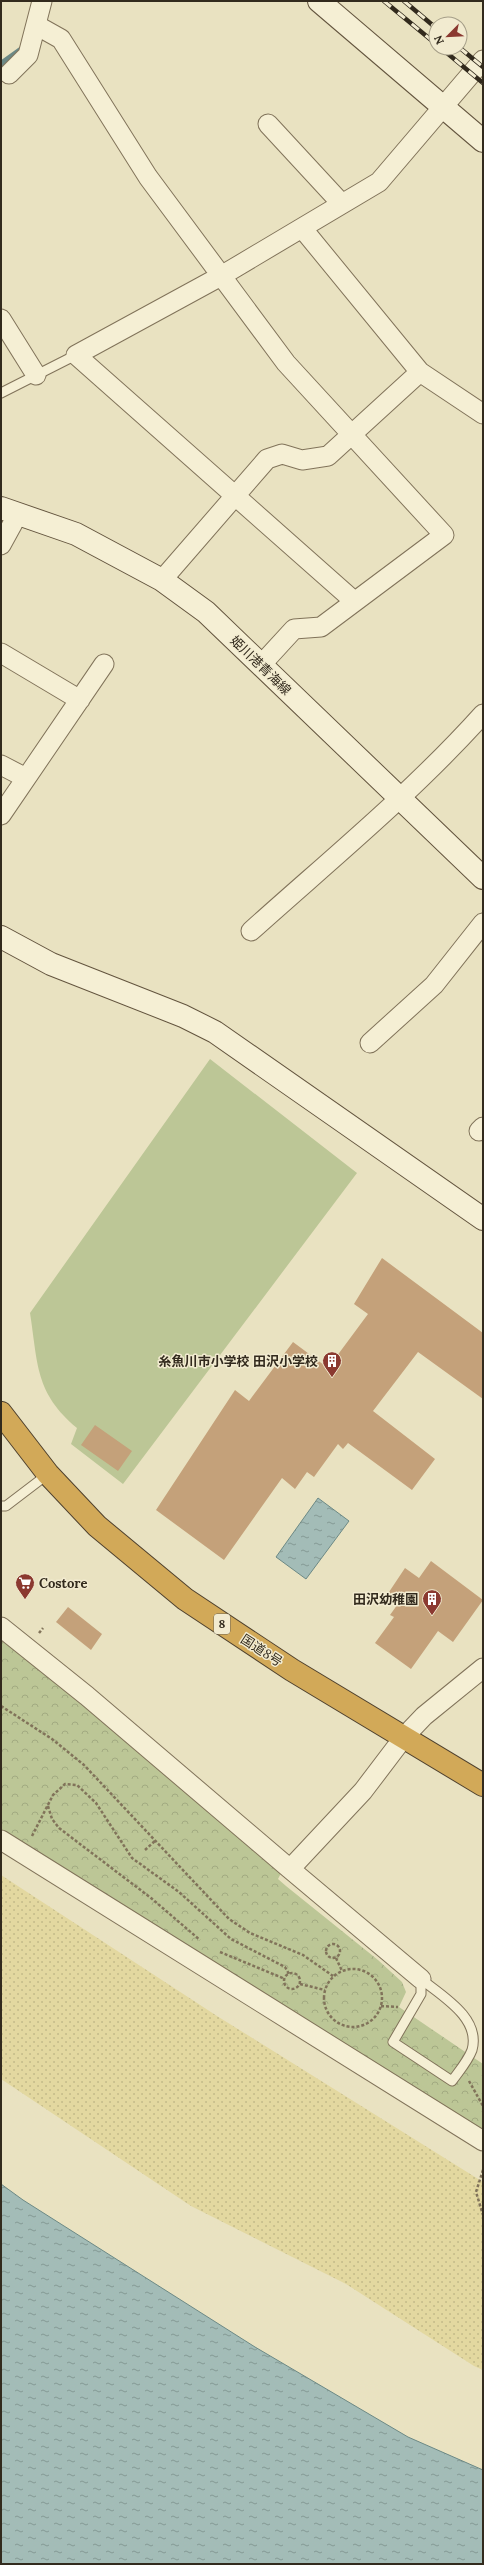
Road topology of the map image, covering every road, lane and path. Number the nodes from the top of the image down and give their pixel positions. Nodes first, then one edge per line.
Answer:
1 (42, 1) edge
2 (319, 1) edge
3 (36, 25) junction
4 (483, 60) edge
5 (8, 74) dead end
6 (443, 108) junction
7 (268, 124) dead end
8 (483, 141) edge
9 (340, 203) junction
10 (302, 228) junction
11 (221, 276) junction
12 (1, 319) edge
13 (76, 355) junction
14 (420, 372) junction
15 (36, 375) junction
16 (1, 393) edge
17 (483, 414) edge
18 (351, 436) junction
19 (234, 495) junction
20 (10, 511) edge
21 (1, 545) edge
22 (162, 580) junction
23 (354, 601) junction
24 (1, 652) edge
25 (104, 664) dead end
26 (261, 665) junction
27 (80, 700) junction
28 (483, 714) edge
29 (1, 765) edge
30 (26, 778) junction
31 (399, 800) junction
32 (1, 815) edge
33 (483, 878) edge
34 (483, 924) edge
35 (251, 931) dead end
36 (1, 937) edge
37 (370, 1043) dead end
38 (483, 1219) edge
39 (1, 1413) edge
40 (48, 1474) junction
41 (1, 1506) edge
42 (1, 1627) edge
43 (483, 1668) edge
44 (1, 1706) edge
45 (404, 1737) junction
46 (483, 1785) edge
47 (48, 1806) junction
48 (1, 1840) edge
49 (156, 1840) junction
50 (145, 1850) dead end
51 (23, 1854) junction
52 (290, 1869) junction
53 (204, 1942) dead end
54 (215, 1949) dead end
55 (336, 1958) junction
56 (342, 1971) junction
57 (289, 1974) junction
58 (333, 1976) junction
59 (285, 1979) junction
60 (421, 1979) junction
61 (300, 1984) junction
62 (325, 1990) junction
63 (404, 2004) dead end
64 (381, 2006) junction
65 (457, 2074) junction
66 (483, 2106) edge
67 (483, 2141) edge
68 (483, 2170) edge
69 (483, 2215) edge

1 - 3 street
2 - 6 street
3 - 5 street
3 - 11 street
4 - 6 street
6 - 8 street
6 - 9 street
7 - 9 street
9 - 10 street
10 - 11 street
10 - 14 street
11 - 13 street
11 - 18 street
12 - 15 street
13 - 15 lane
13 - 19 street
14 - 17 street
14 - 18 street
15 - 16 lane
18 - 19 street
18 - 23 street
19 - 22 street
19 - 23 street
20 - 21 street
20 - 22 street, 姫川港青海線
22 - 26 street, 姫川港青海線
23 - 26 street
24 - 27 street
25 - 27 street
26 - 31 street, 姫川港青海線
27 - 30 street
28 - 31 street
29 - 30 street
30 - 32 street
31 - 33 street, 姫川港青海線
31 - 35 street
34 - 37 street
36 - 38 street
39 - 40 highway, 国道8号 / 8
40 - 41 lane
40 - 45 highway, 国道8号 / 8
42 - 52 street
43 - 45 street
44 - 49 path
45 - 46 highway, 国道8号 / 8
45 - 52 street
47 - 51 path
47 - 53 path
47 - 57 path
48 - 51 street
49 - 50 path
49 - 58 path
51 - 67 street
52 - 60 street
54 - 59 path
55 - 55 path
55 - 56 path
56 - 58 path
56 - 64 path
57 - 59 path
57 - 61 path
58 - 62 path
59 - 61 path
60 - 65 lane
60 - 65 lane
61 - 62 path
62 - 64 path
63 - 64 path
65 - 66 path
68 - 69 path

